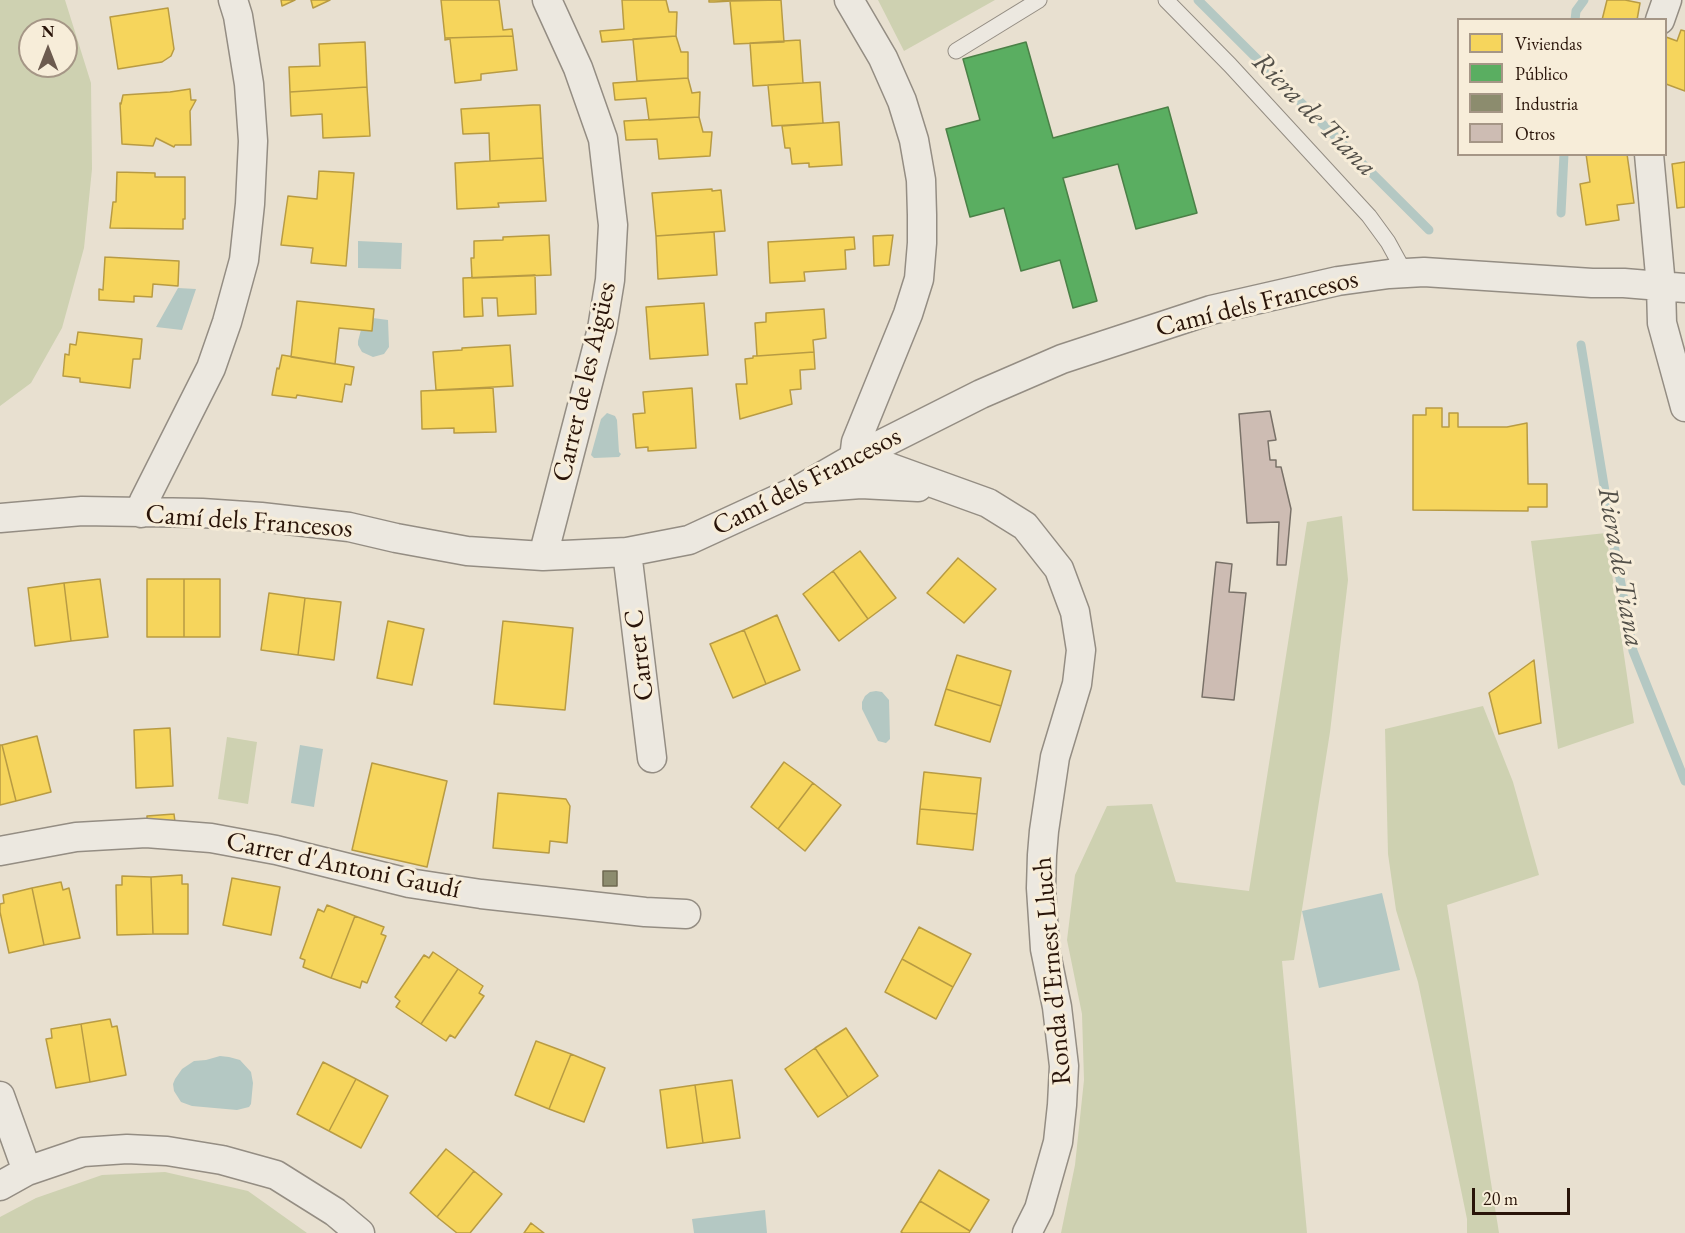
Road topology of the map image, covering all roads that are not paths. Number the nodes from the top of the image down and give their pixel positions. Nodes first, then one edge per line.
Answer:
1 (233, 0) edge
2 (547, 0) edge
3 (849, 0) edge
4 (1040, 0) edge
5 (1166, 0) edge
6 (1667, 0) edge
7 (1661, 18) edge
8 (956, 51) dead end
9 (1649, 156) edge
10 (1405, 273) junction
11 (1673, 287) edge
12 (1685, 407) edge
13 (854, 458) junction
14 (944, 486) junction
15 (802, 489) junction
16 (141, 513) junction
17 (0, 518) edge
18 (627, 552) junction
19 (543, 556) junction
20 (652, 758) dead end
21 (0, 851) edge
22 (686, 914) dead end
23 (0, 1096) edge
24 (27, 1171) junction
25 (0, 1186) edge
26 (360, 1233) edge
27 (1027, 1233) edge

1 - 16 street
2 - 19 street, Carrer de les Aigües
3 - 13 street
4 - 8 lane
5 - 10 lane
6 - 7 street
9 - 11 street
10 - 11 street, Camí dels Francesos
10 - 13 street, Camí dels Francesos
11 - 12 street
13 - 14 street, Ronda d'Ernest Lluch
13 - 15 street, Camí dels Francesos
14 - 15 street, Ronda d'Ernest Lluch
14 - 27 street, Ronda d'Ernest Lluch
15 - 18 street, Camí dels Francesos
16 - 17 street, Camí dels Francesos
16 - 19 street, Camí dels Francesos
18 - 19 street, Camí dels Francesos
18 - 20 street, Carrer C
21 - 22 street, Carrer d'Antoni Gaudí
23 - 24 street
24 - 25 street
24 - 26 street

